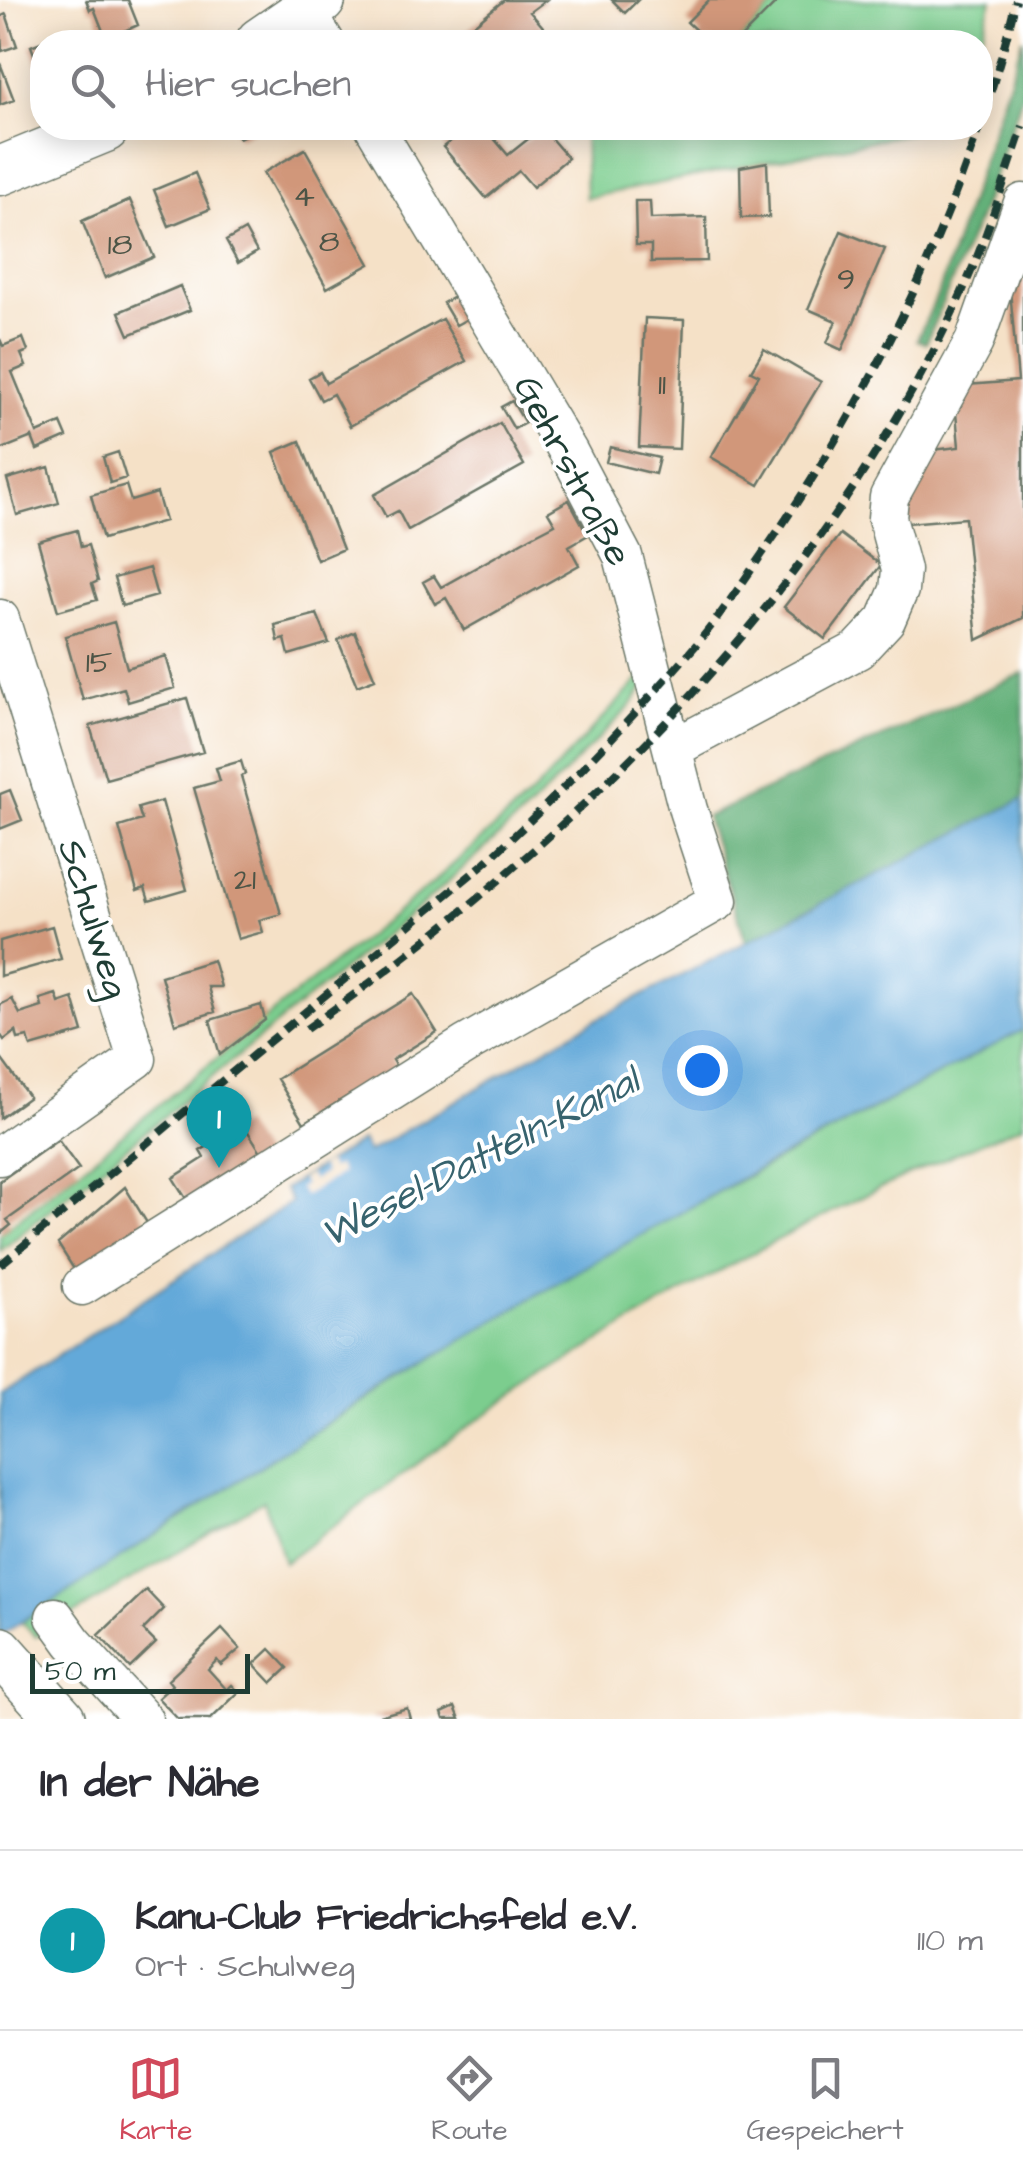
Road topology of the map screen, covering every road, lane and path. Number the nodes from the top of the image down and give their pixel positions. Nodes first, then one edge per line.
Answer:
1 (317, 18) edge
2 (288, 30) edge
3 (74, 140) edge
4 (382, 140) edge
5 (0, 170) edge
6 (1023, 203) edge
7 (0, 619) edge
8 (674, 748) junction
9 (0, 1156) edge
10 (82, 1286) dead end
11 (55, 1617) dead end
12 (0, 1651) edge
13 (61, 1719) edge
14 (143, 1719) edge

1 - 2 main road
3 - 5 main road
4 - 8 street, Gehrstraße
6 - 8 street
7 - 9 street, Schulweg
8 - 10 street, Gehrstraße
11 - 14 street
12 - 13 main road

